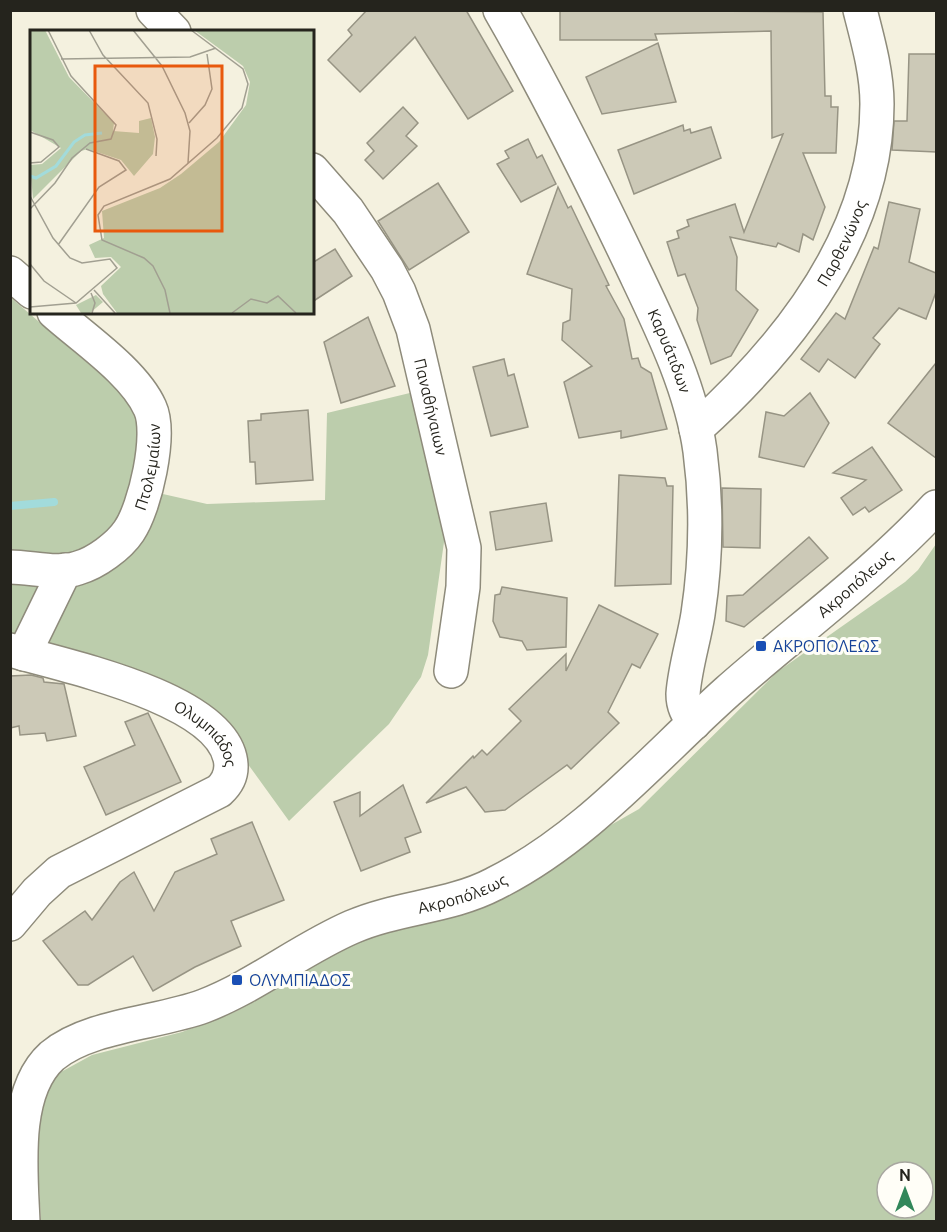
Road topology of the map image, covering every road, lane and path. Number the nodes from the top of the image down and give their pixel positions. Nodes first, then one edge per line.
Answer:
1 (153, 10) edge
2 (500, 10) edge
3 (860, 10) edge
4 (172, 30) edge
5 (314, 172) edge
6 (10, 273) edge
7 (30, 290) edge
8 (56, 314) edge
9 (696, 429) junction
10 (936, 507) edge
11 (10, 567) edge
12 (65, 570) junction
13 (17, 652) edge
14 (451, 671) dead end
15 (694, 723) junction
16 (10, 924) edge
17 (23, 1221) edge

1 - 4 street
2 - 9 street, Καρυάτιδων
3 - 9 street, Παρθενώνος
5 - 14 street, Παναθήναιων
6 - 7 street
8 - 12 street, Πτολεμαίων
9 - 15 street, Καρυάτιδων
10 - 15 street, Ακροπόλεως
11 - 12 street, Πτολεμαίων
12 - 13 street
13 - 16 street, Ολυμπιάδος
15 - 17 street, Ακροπόλεως

